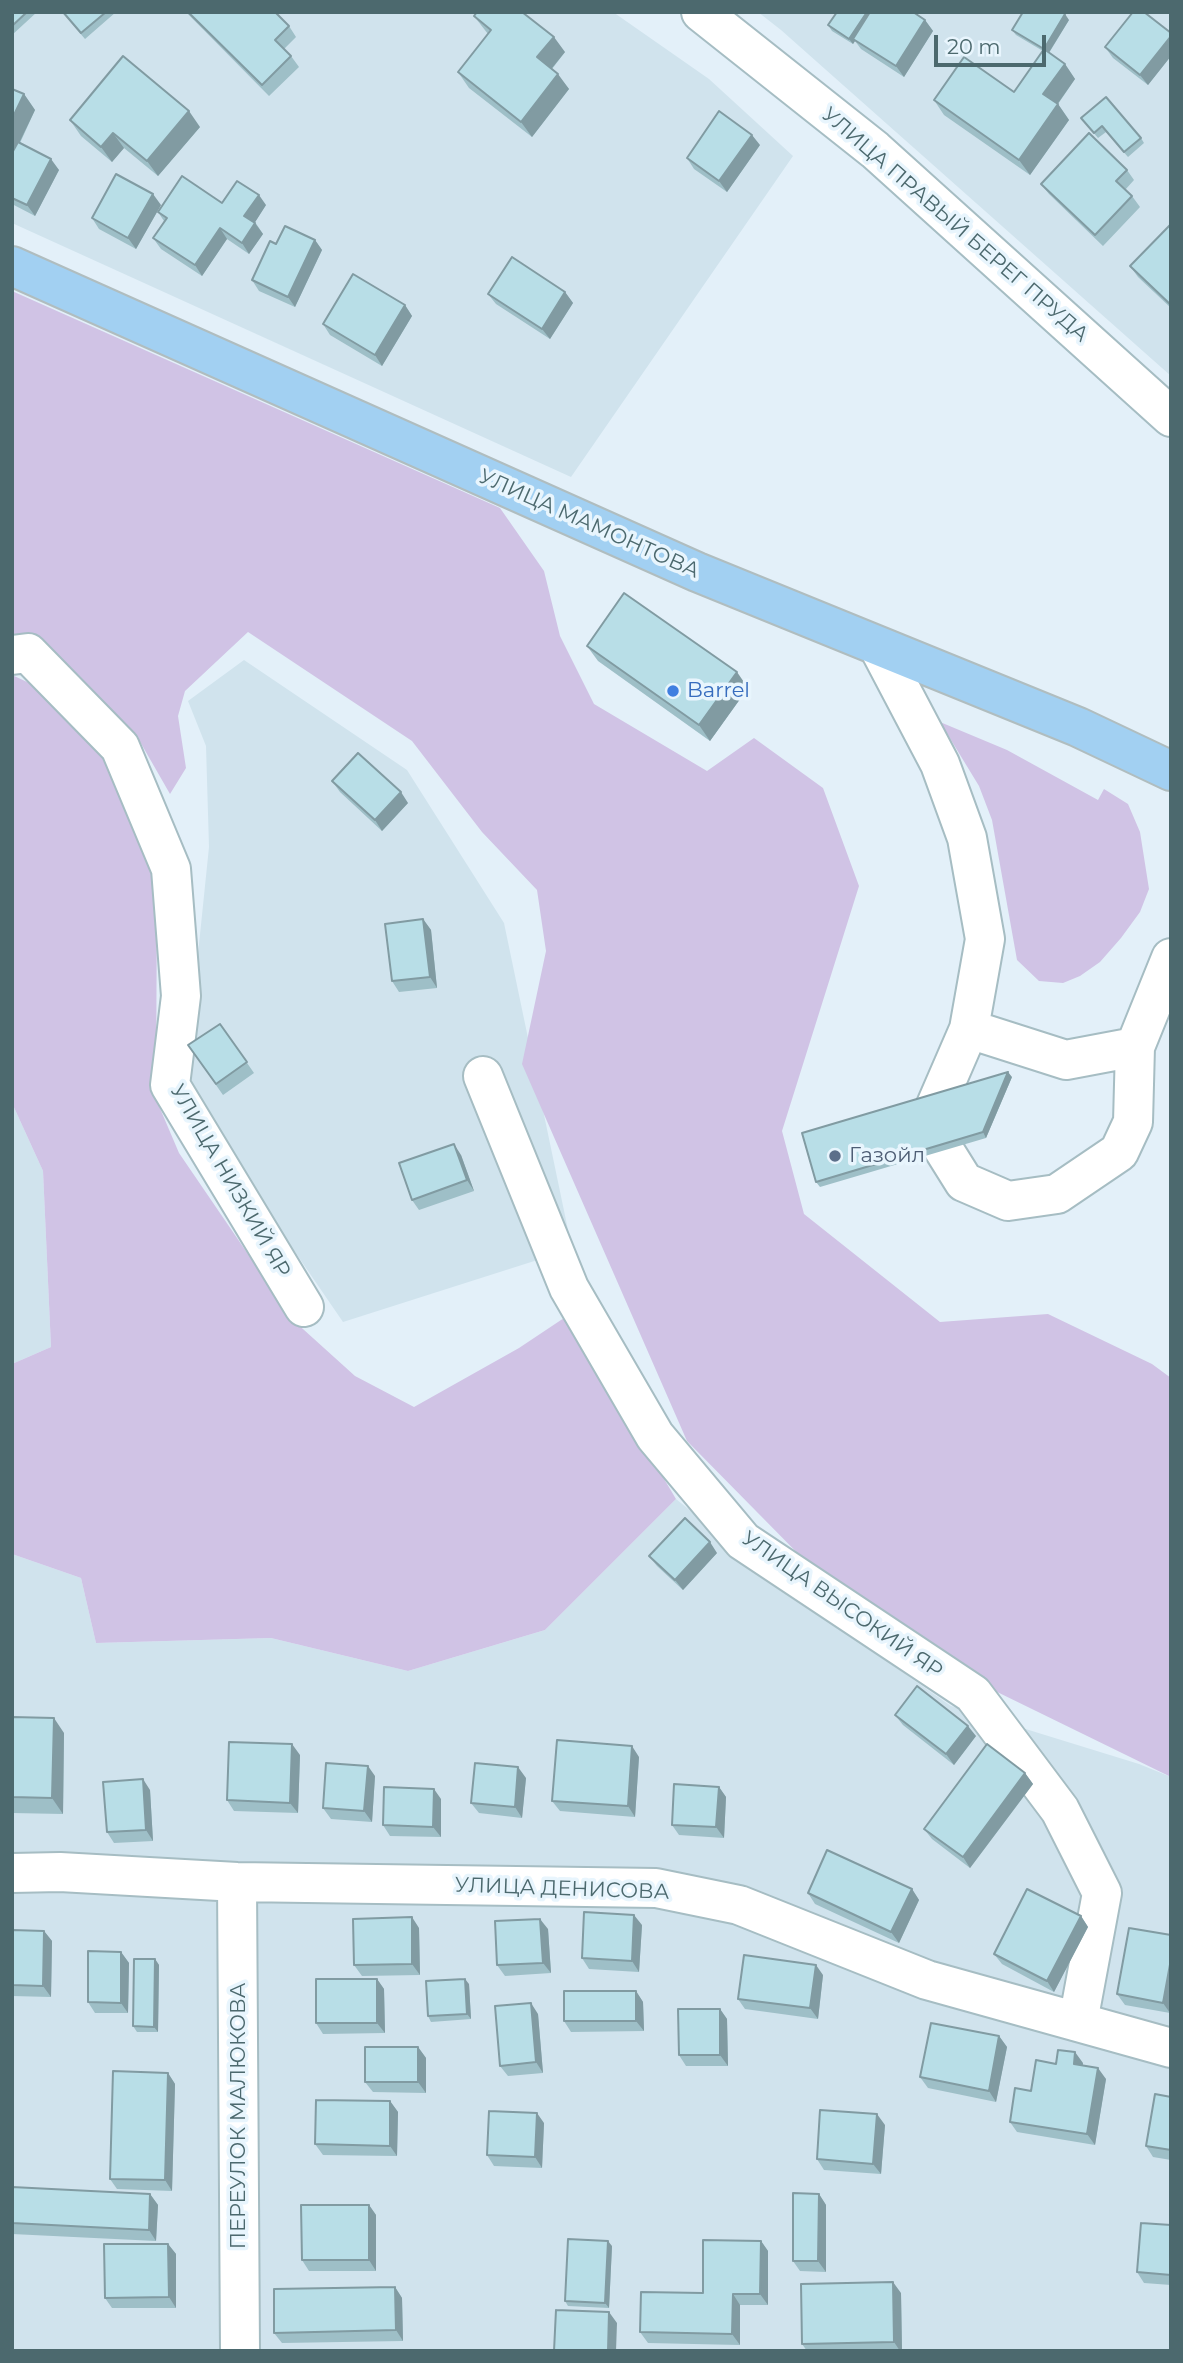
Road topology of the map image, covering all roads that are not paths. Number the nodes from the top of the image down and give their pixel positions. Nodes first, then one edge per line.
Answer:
1 (701, 12) edge
2 (12, 266) edge
3 (1171, 417) edge
4 (879, 648) junction
5 (12, 655) edge
6 (1078, 727) junction
7 (1171, 751) edge
8 (1171, 771) edge
9 (1171, 958) edge
10 (969, 1029) junction
11 (1135, 1047) junction
12 (483, 1076) dead end
13 (304, 1307) dead end
14 (12, 1873) edge
15 (237, 1882) junction
16 (1079, 2022) junction
17 (1171, 2048) edge
18 (240, 2351) edge

1 - 3 street, УЛИЦА ПРАВЫЙ БЕРЕГ ПРУДА
2 - 4 main road, УЛИЦА МАМОНТОВА
4 - 6 main road, УЛИЦА МАМОНТОВА
4 - 10 street
5 - 13 street, УЛИЦА НИЗКИЙ ЯР
6 - 7 main road
6 - 8 main road, УЛИЦА МАМОНТОВА
9 - 11 street
10 - 11 street
10 - 11 street
12 - 16 street, УЛИЦА ВЫСОКИЙ ЯР
14 - 15 street, УЛИЦА ДЕНИСОВА
15 - 16 street, УЛИЦА ДЕНИСОВА
15 - 18 street, ПЕРЕУЛОК МАЛЮКОВА
16 - 17 street, УЛИЦА ДЕНИСОВА

